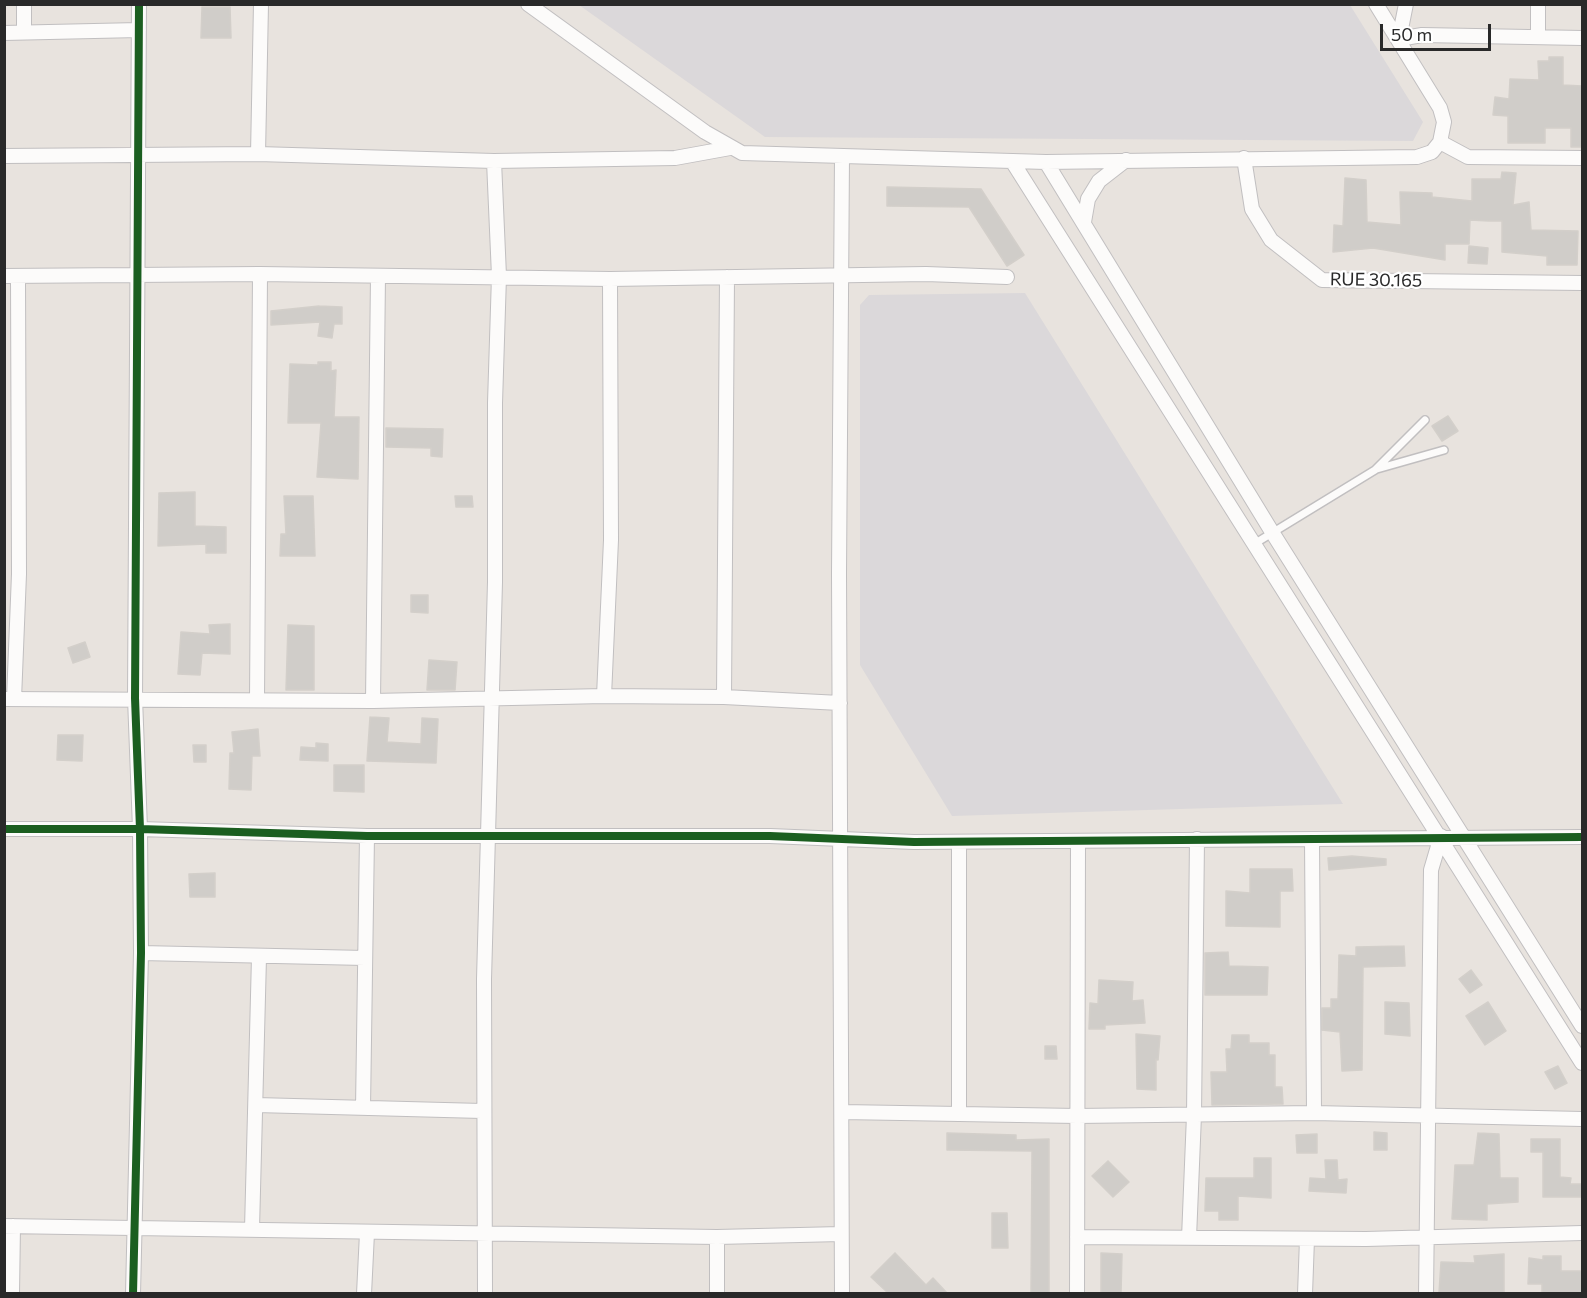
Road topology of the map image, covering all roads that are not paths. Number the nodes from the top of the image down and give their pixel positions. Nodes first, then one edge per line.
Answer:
1 (24, 4) edge
2 (139, 4) edge
3 (261, 4) edge
4 (528, 4) edge
5 (1376, 4) edge
6 (1406, 4) edge
7 (1538, 4) edge
8 (139, 30) junction
9 (24, 32) junction
10 (4, 33) edge
11 (1538, 37) junction
12 (1582, 38) edge
13 (1399, 39) junction
14 (1440, 142) junction
15 (730, 148) junction
16 (258, 154) junction
17 (4, 156) edge
18 (140, 157) junction
19 (842, 157) junction
20 (1244, 158) junction
21 (1582, 158) edge
22 (1126, 160) junction
23 (494, 161) junction
24 (1012, 161) junction
25 (1046, 162) junction
26 (1083, 222) junction
27 (260, 274) junction
28 (378, 276) junction
29 (499, 276) junction
30 (11, 277) edge
31 (139, 277) junction
32 (727, 277) junction
33 (842, 277) junction
34 (1007, 277) dead end
35 (610, 279) junction
36 (1582, 283) edge
37 (1425, 420) dead end
38 (1444, 450) dead end
39 (1375, 470) junction
40 (1272, 532) junction
41 (1254, 544) junction
42 (604, 696) junction
43 (724, 697) junction
44 (135, 698) junction
45 (493, 698) junction
46 (9, 699) edge
47 (256, 699) junction
48 (373, 701) junction
49 (840, 703) junction
50 (4, 829) edge
51 (140, 829) junction
52 (489, 835) junction
53 (367, 836) junction
54 (1441, 836) junction
55 (1463, 837) junction
56 (1582, 837) edge
57 (840, 838) junction
58 (1197, 839) junction
59 (1312, 840) junction
60 (1078, 841) junction
61 (958, 842) junction
62 (141, 953) junction
63 (258, 957) junction
64 (365, 958) junction
65 (1582, 1026) edge
66 (1582, 1063) edge
67 (256, 1105) junction
68 (363, 1108) junction
69 (482, 1111) junction
70 (842, 1112) junction
71 (1314, 1113) junction
72 (959, 1114) junction
73 (1429, 1114) junction
74 (1194, 1115) junction
75 (1077, 1116) junction
76 (1582, 1119) edge
77 (9, 1226) edge
78 (133, 1227) junction
79 (252, 1229) junction
80 (368, 1233) junction
81 (1582, 1233) edge
82 (484, 1234) junction
83 (841, 1234) junction
84 (1426, 1236) junction
85 (717, 1237) junction
86 (1077, 1237) junction
87 (1189, 1238) junction
88 (1307, 1239) junction
89 (12, 1293) edge
90 (133, 1293) edge
91 (364, 1293) edge
92 (485, 1293) edge
93 (717, 1293) edge
94 (842, 1293) edge
95 (1077, 1293) edge
96 (1305, 1293) edge
97 (1426, 1293) edge

1 - 9 street
2 - 8 street
3 - 16 street
4 - 15 street
5 - 13 street
6 - 13 street
7 - 11 street
8 - 9 street
8 - 18 street
9 - 10 street
11 - 12 street
11 - 13 street
13 - 14 street
14 - 20 street
14 - 21 street
15 - 19 street
15 - 23 street
16 - 18 street
16 - 23 street
17 - 18 street
18 - 31 street
19 - 24 street
19 - 33 street
20 - 22 street
20 - 36 street, RUE 30.165
22 - 25 street
22 - 26 street
23 - 29 street
24 - 25 street
24 - 41 street
25 - 26 street
26 - 40 street
27 - 28 street
27 - 31 street
27 - 47 street
28 - 29 street
28 - 48 street
29 - 35 street
29 - 45 street
30 - 31 street
30 - 46 street
31 - 44 street
32 - 33 street
32 - 35 street
32 - 43 street
33 - 34 street
33 - 49 street
35 - 42 street
37 - 39 lane
38 - 39 lane
39 - 40 lane
40 - 41 lane
40 - 55 street
41 - 54 street
42 - 43 street
42 - 45 street
43 - 49 street
44 - 46 street
44 - 47 street
44 - 51 street
45 - 48 street
45 - 52 street
47 - 48 street
49 - 57 street
50 - 51 street
51 - 53 street
51 - 62 street
52 - 53 street
52 - 57 street
52 - 69 street
53 - 64 street
54 - 55 street
54 - 59 street
54 - 66 street
54 - 73 street
55 - 56 street
55 - 65 street
57 - 61 street
57 - 70 street
58 - 59 street
58 - 60 street
58 - 74 street
59 - 71 street
60 - 61 street
60 - 75 street
61 - 72 street
62 - 63 street
62 - 78 street
63 - 64 street
63 - 67 street
64 - 68 street
67 - 68 street
67 - 79 street
68 - 69 street
69 - 82 street
70 - 72 street
70 - 83 street
71 - 73 street
71 - 74 street
72 - 75 street
73 - 76 street
73 - 84 street
74 - 75 street
74 - 87 street
75 - 86 street
77 - 78 street
77 - 89 street
78 - 79 street
78 - 90 street
79 - 80 street
80 - 82 street
80 - 91 street
81 - 84 street
82 - 85 street
82 - 92 street
83 - 85 street
83 - 94 street
84 - 88 street
84 - 97 street
85 - 93 street
86 - 87 street
86 - 95 street
87 - 88 street
88 - 96 street

